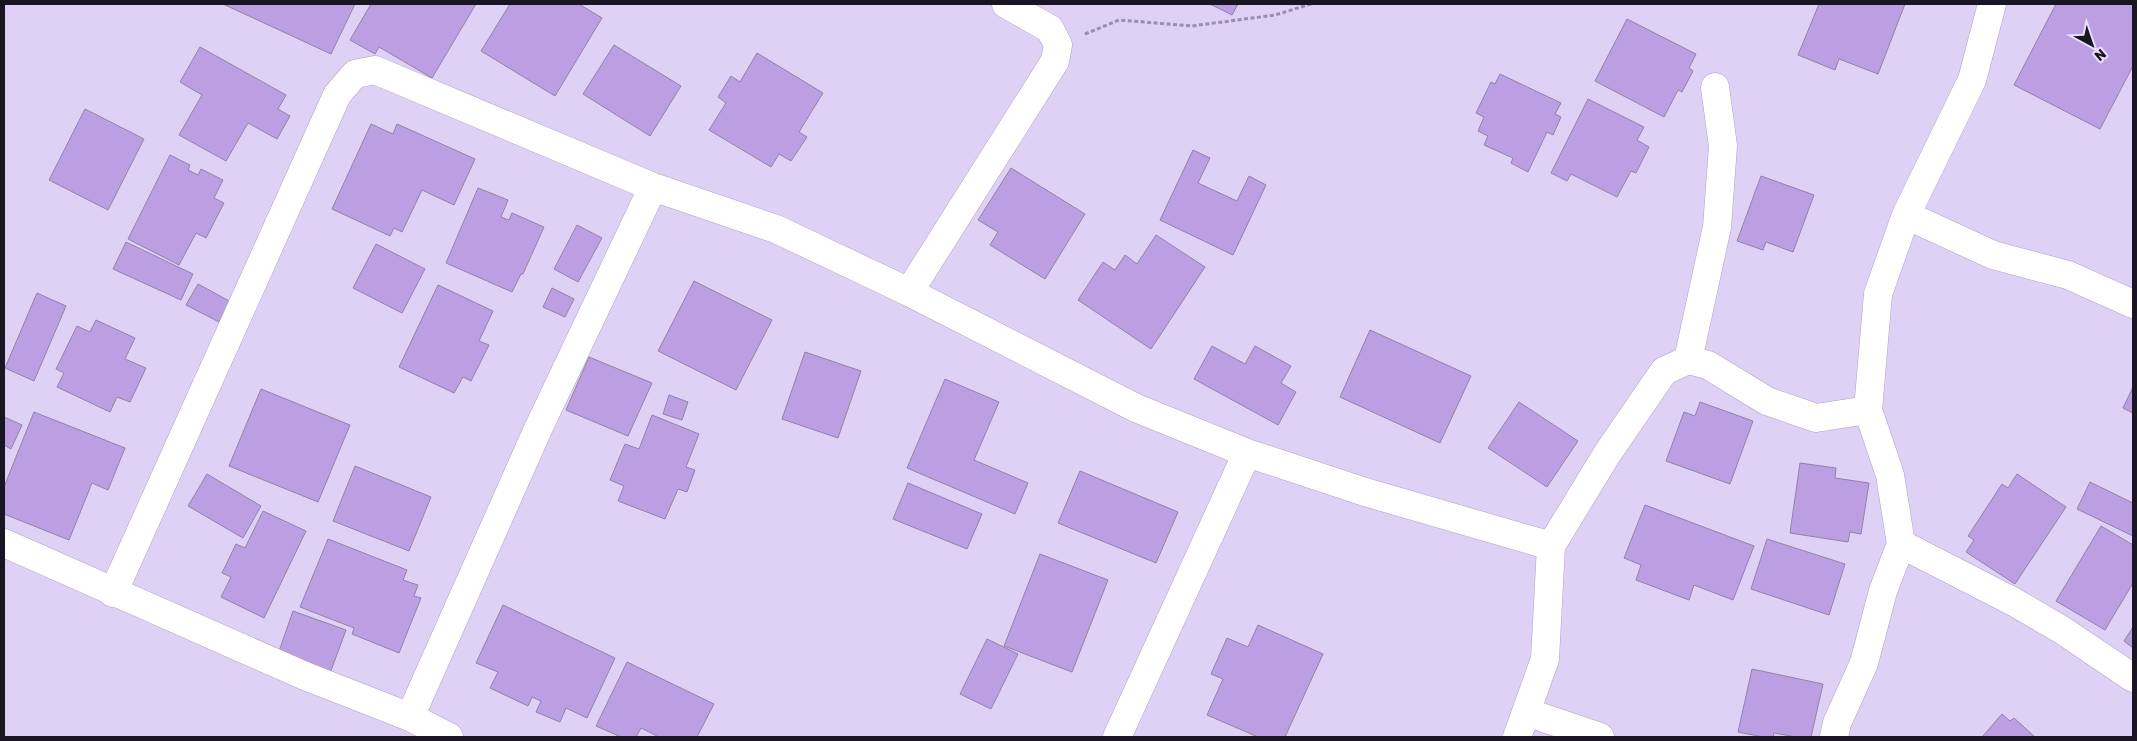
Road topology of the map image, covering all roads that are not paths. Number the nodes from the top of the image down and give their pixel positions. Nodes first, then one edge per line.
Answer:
1 (1006, 4) edge
2 (1992, 4) edge
3 (1715, 87) dead end
4 (653, 187) junction
5 (1906, 215) junction
6 (909, 292) junction
7 (2133, 304) edge
8 (1688, 360) junction
9 (1868, 410) junction
10 (1247, 453) junction
11 (4, 543) edge
12 (1901, 544) junction
13 (1551, 546) junction
14 (113, 593) junction
15 (2133, 678) edge
16 (1526, 712) junction
17 (410, 717) junction
18 (449, 737) edge
19 (1117, 737) edge
20 (1517, 737) edge
21 (1600, 737) edge
22 (1834, 737) edge

1 - 6 street
2 - 5 street
3 - 8 street
4 - 6 street
4 - 14 street
4 - 17 street
5 - 7 street
5 - 9 street
6 - 10 street
8 - 9 street
8 - 13 street
9 - 12 street
10 - 13 street
10 - 19 street
11 - 14 street
12 - 15 street
12 - 22 street
13 - 16 street
14 - 17 street
16 - 20 street
16 - 21 street
17 - 18 street

